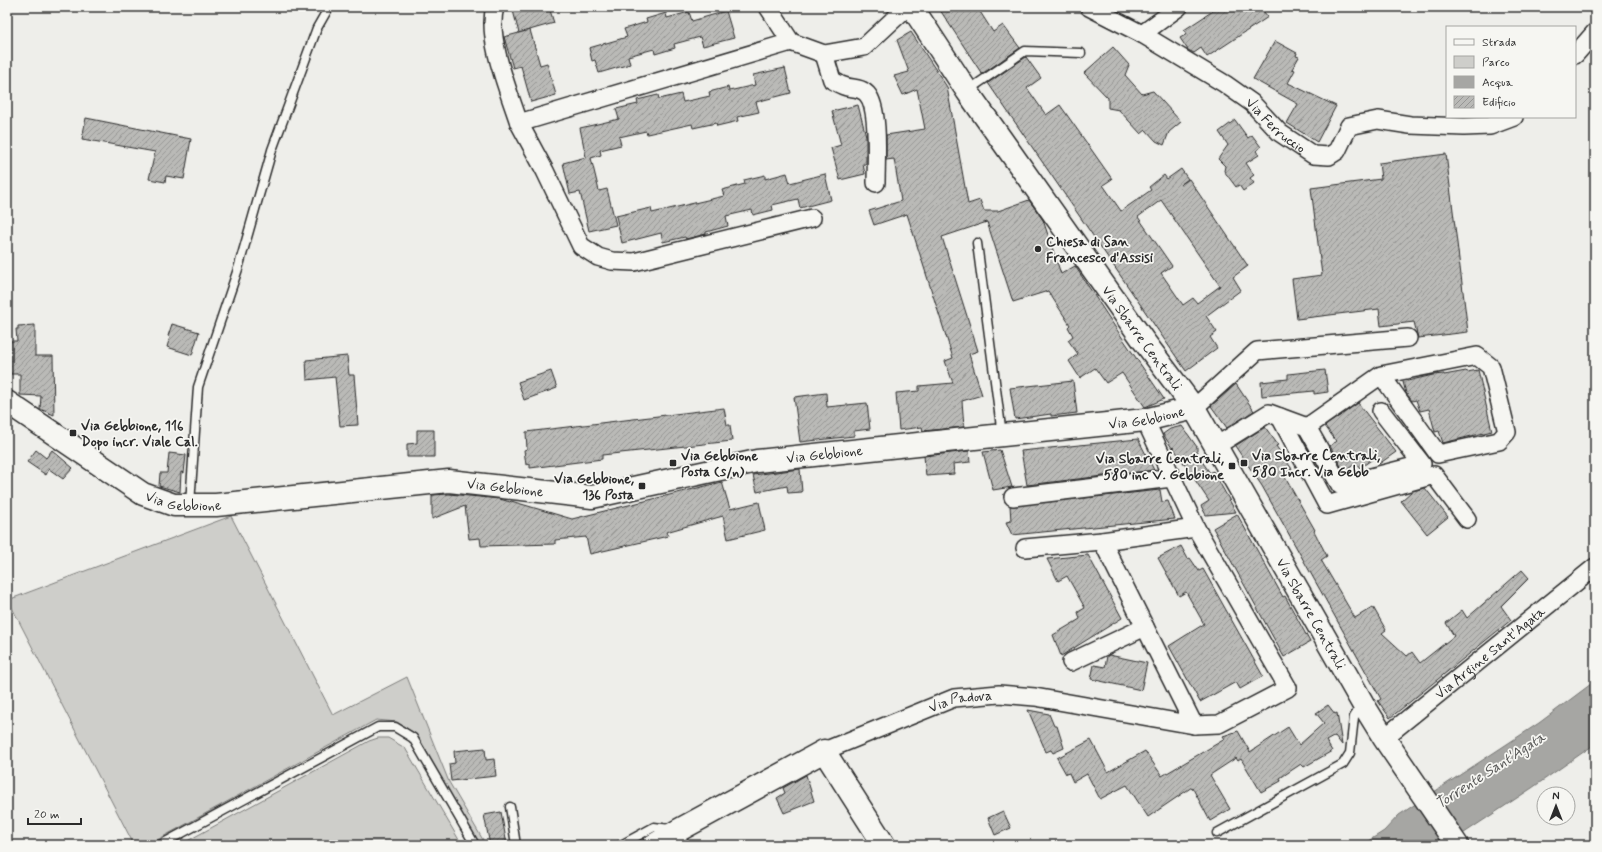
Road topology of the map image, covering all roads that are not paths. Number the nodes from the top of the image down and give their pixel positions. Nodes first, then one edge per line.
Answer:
1 (329, 7) edge
2 (495, 7) edge
3 (768, 7) edge
4 (907, 7) edge
5 (912, 7) edge
6 (1089, 7) edge
7 (1179, 7) edge
8 (1595, 32) edge
9 (1142, 34) junction
10 (791, 42) junction
11 (1081, 53) dead end
12 (824, 54) junction
13 (1576, 54) edge
14 (967, 92) junction
15 (1511, 118) edge
16 (519, 123) junction
17 (876, 183) dead end
18 (812, 218) dead end
19 (977, 243) dead end
20 (1408, 338) dead end
21 (1381, 375) junction
22 (7, 402) edge
23 (1194, 408) junction
24 (1381, 411) dead end
25 (1280, 417) junction
26 (1145, 420) junction
27 (1307, 427) junction
28 (1002, 436) junction
29 (1216, 446) junction
30 (1172, 478) junction
31 (1013, 497) dead end
32 (190, 505) junction
33 (1467, 519) dead end
34 (1196, 528) junction
35 (1102, 541) junction
36 (1024, 548) dead end
37 (1595, 567) edge
38 (1145, 627) junction
39 (1071, 662) dead end
40 (1363, 704) junction
41 (1194, 725) junction
42 (1386, 741) junction
43 (824, 752) junction
44 (510, 807) dead end
45 (679, 830) junction
46 (1217, 833) dead end
47 (160, 845) edge
48 (475, 845) edge
49 (516, 845) edge
50 (621, 845) edge
51 (654, 845) edge
52 (884, 845) edge
53 (1457, 845) edge

1 - 32 lane
2 - 16 street
3 - 10 street
4 - 12 street
5 - 14 street, Via Sbarre Centrali
6 - 9 street, Via Ferruccio
7 - 9 street
8 - 13 street
9 - 15 street, Via Ferruccio
10 - 12 street
10 - 16 street
11 - 14 lane
12 - 17 street
14 - 23 street, Via Sbarre Centrali
16 - 18 street
19 - 28 lane
20 - 23 street
21 - 21 street
21 - 27 street
22 - 32 street, Via Gebbione
23 - 26 street, Via Gebbione
23 - 29 street, Via Sbarre Centrali
24 - 27 street
25 - 27 street
25 - 29 street
25 - 33 street
26 - 28 street, Via Gebbione
26 - 30 street
28 - 32 street, Via Gebbione
29 - 40 street, Via Sbarre Centrali
30 - 31 street
30 - 34 street
34 - 35 street
34 - 41 street, Via Padova
35 - 36 street
35 - 38 street
37 - 42 street, Via Argine Sant'Agata
38 - 39 street
38 - 41 street
40 - 42 street, Via Sbarre Centrali
40 - 46 lane
41 - 43 street, Via Padova
42 - 53 street, Via Sbarre Centrali
43 - 45 street, Via Padova
43 - 52 street
44 - 49 lane
45 - 50 lane
45 - 51 street, Via Padova
47 - 48 lane

